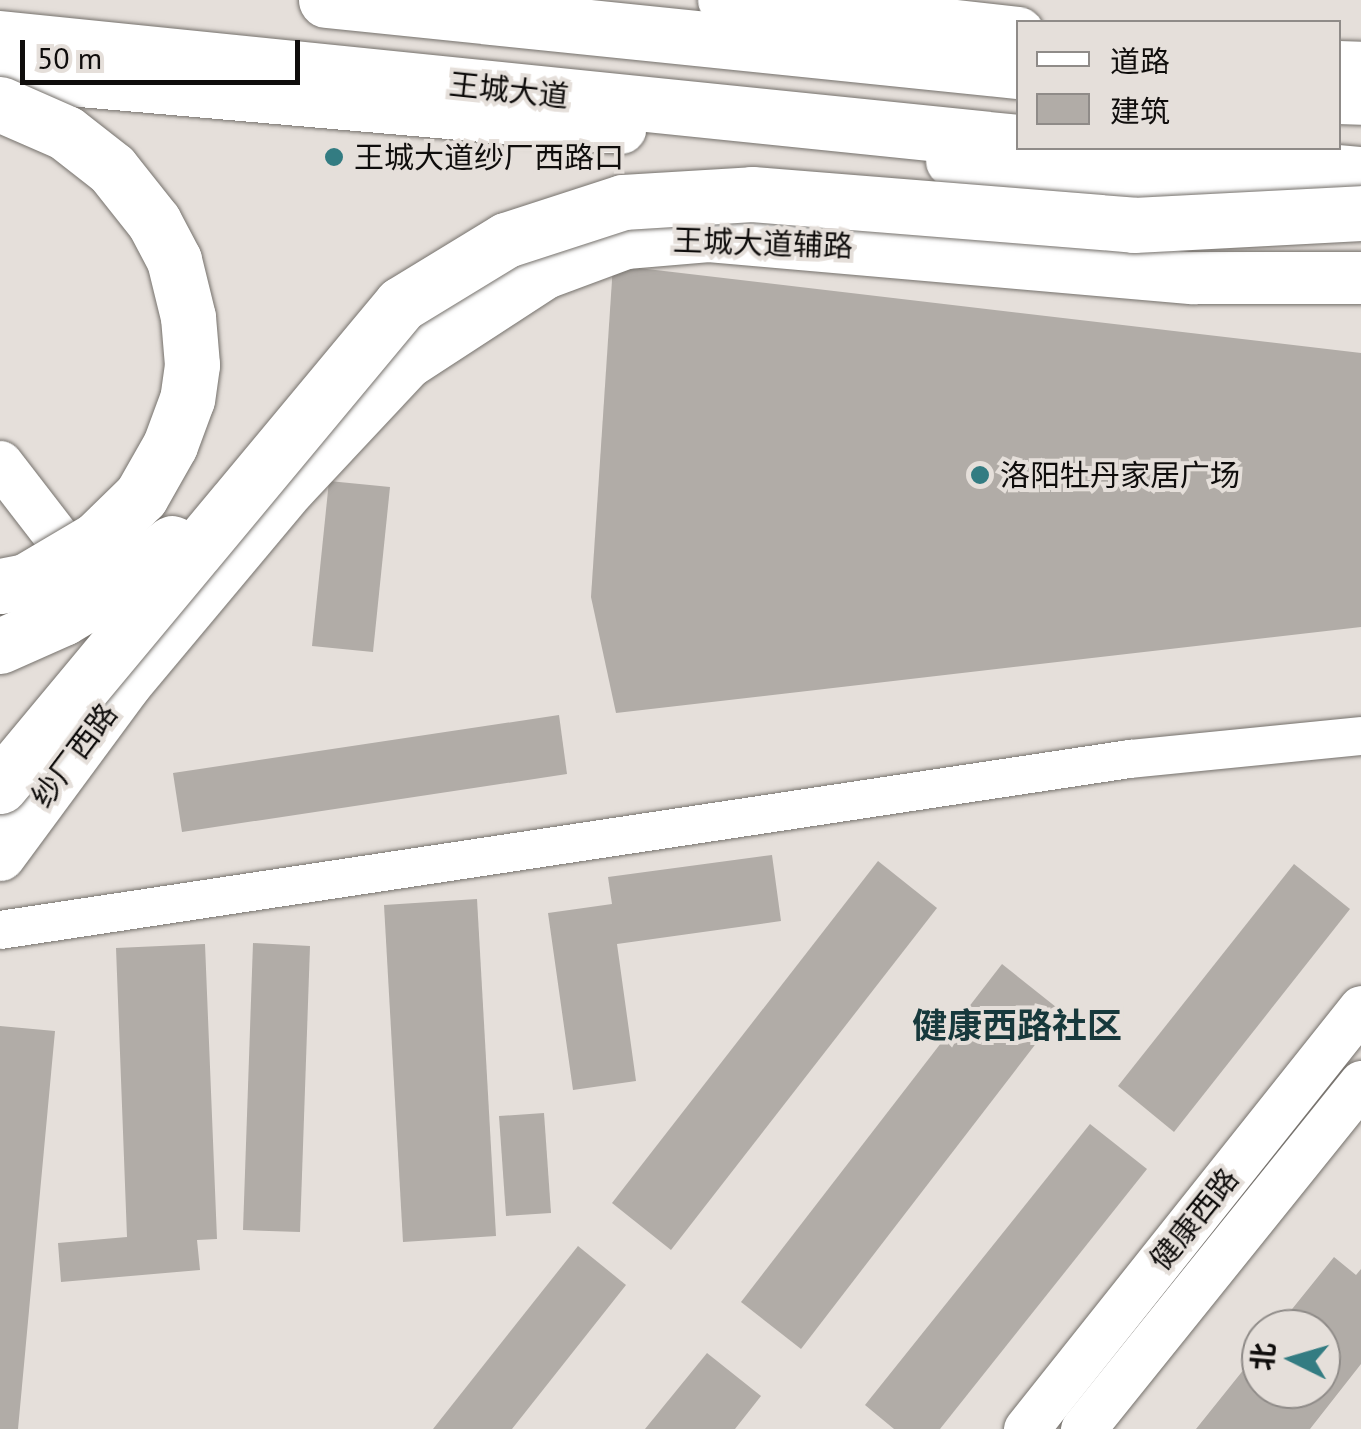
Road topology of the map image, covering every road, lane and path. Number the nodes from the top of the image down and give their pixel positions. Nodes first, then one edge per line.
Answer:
1 (326, 0) edge
2 (439, 0) edge
3 (665, 0) edge
4 (724, 0) edge
5 (1016, 34) edge
6 (0, 38) edge
7 (1016, 70) edge
8 (1016, 70) edge
9 (1016, 70) edge
10 (0, 74) edge
11 (0, 104) edge
12 (1016, 142) edge
13 (1095, 150) edge
14 (1361, 174) edge
15 (1361, 198) edge
16 (1361, 213) edge
17 (1361, 278) edge
18 (401, 304) junction
19 (0, 463) edge
20 (0, 586) edge
21 (0, 646) edge
22 (150, 657) junction
23 (1361, 736) edge
24 (0, 786) edge
25 (0, 854) edge
26 (0, 930) edge
27 (1361, 1008) edge
28 (1361, 1083) edge
29 (1026, 1429) edge
30 (1083, 1429) edge

1 - 7 highway
2 - 8 highway
3 - 9 highway
4 - 5 main road
6 - 12 highway, 王城大道
10 - 15 main road
11 - 20 highway, bridge
13 - 14 highway
16 - 18 highway, bridge
17 - 22 main road, 王城大道辅路
18 - 21 highway, bridge
18 - 24 highway, bridge
19 - 22 street
22 - 25 main road, 纱厂西路
23 - 26 street
27 - 29 street, 健康西路
28 - 30 street, 健康西路

